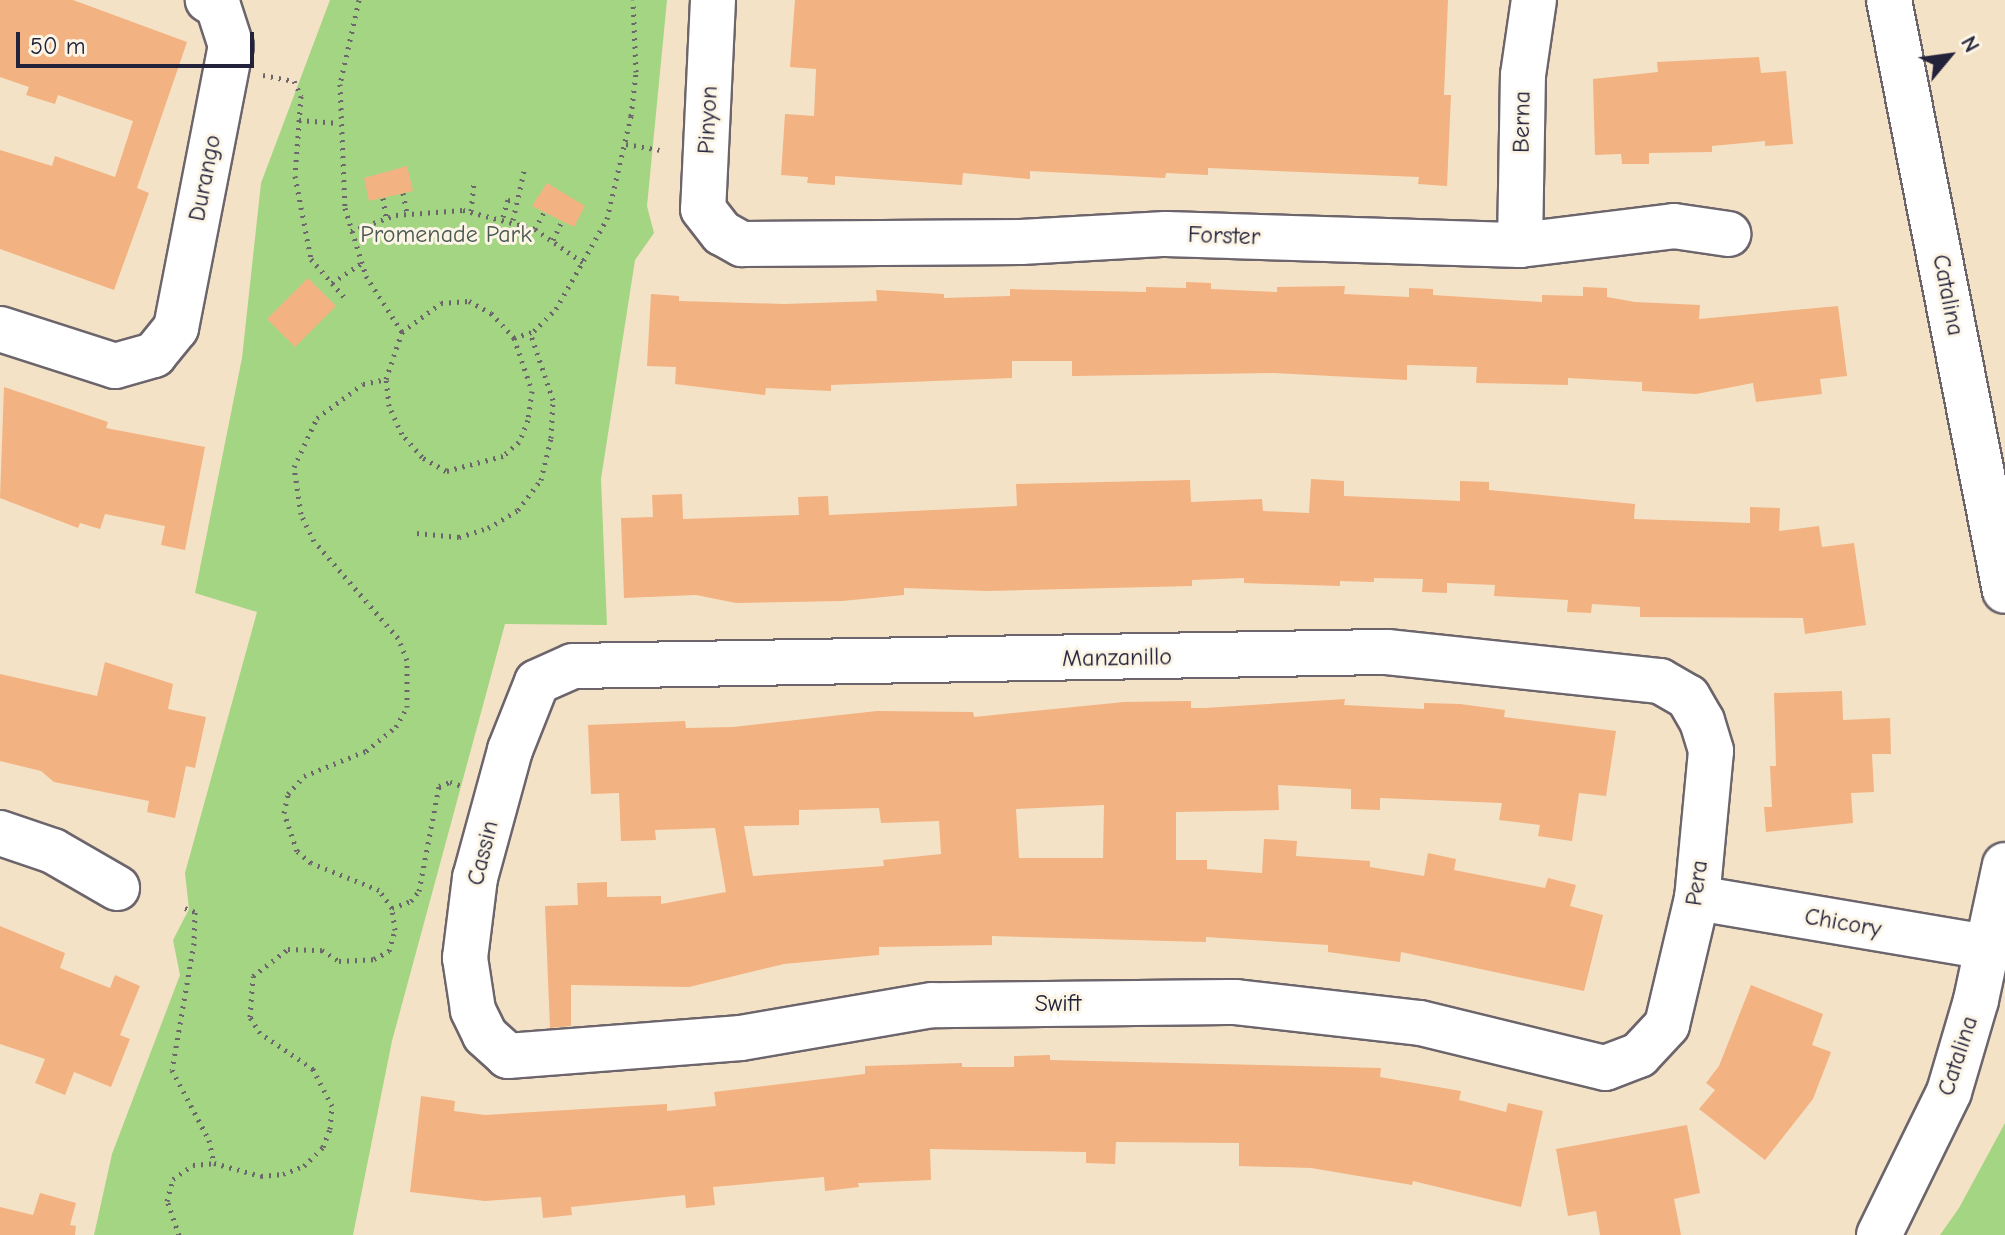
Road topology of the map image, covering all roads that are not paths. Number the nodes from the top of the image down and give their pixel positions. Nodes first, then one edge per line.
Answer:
1 (208, 0) edge
2 (713, 0) edge
3 (1534, 0) edge
4 (1889, 0) edge
5 (722, 233) joint
6 (1728, 234) dead end
7 (1520, 245) junction
8 (0, 329) edge
9 (2005, 591) edge
10 (573, 666) joint
11 (1660, 681) joint
12 (0, 833) edge
13 (2005, 865) edge
14 (117, 888) dead end
15 (1697, 898) junction
16 (1988, 947) junction
17 (508, 1056) joint
18 (1605, 1068) joint
19 (1879, 1235) edge

1 - 8 street, Durango
2 - 5 street, Pinyon
3 - 7 street, Berna
4 - 9 street, Catalina
5 - 7 street, Forster
6 - 7 street, Forster
10 - 11 street, Manzanillo
10 - 17 street, Cassin
11 - 15 street, Pera
12 - 14 street
13 - 16 street, Catalina
15 - 16 street, Chicory
15 - 18 street, Pera
16 - 19 street, Catalina
17 - 18 street, Swift

